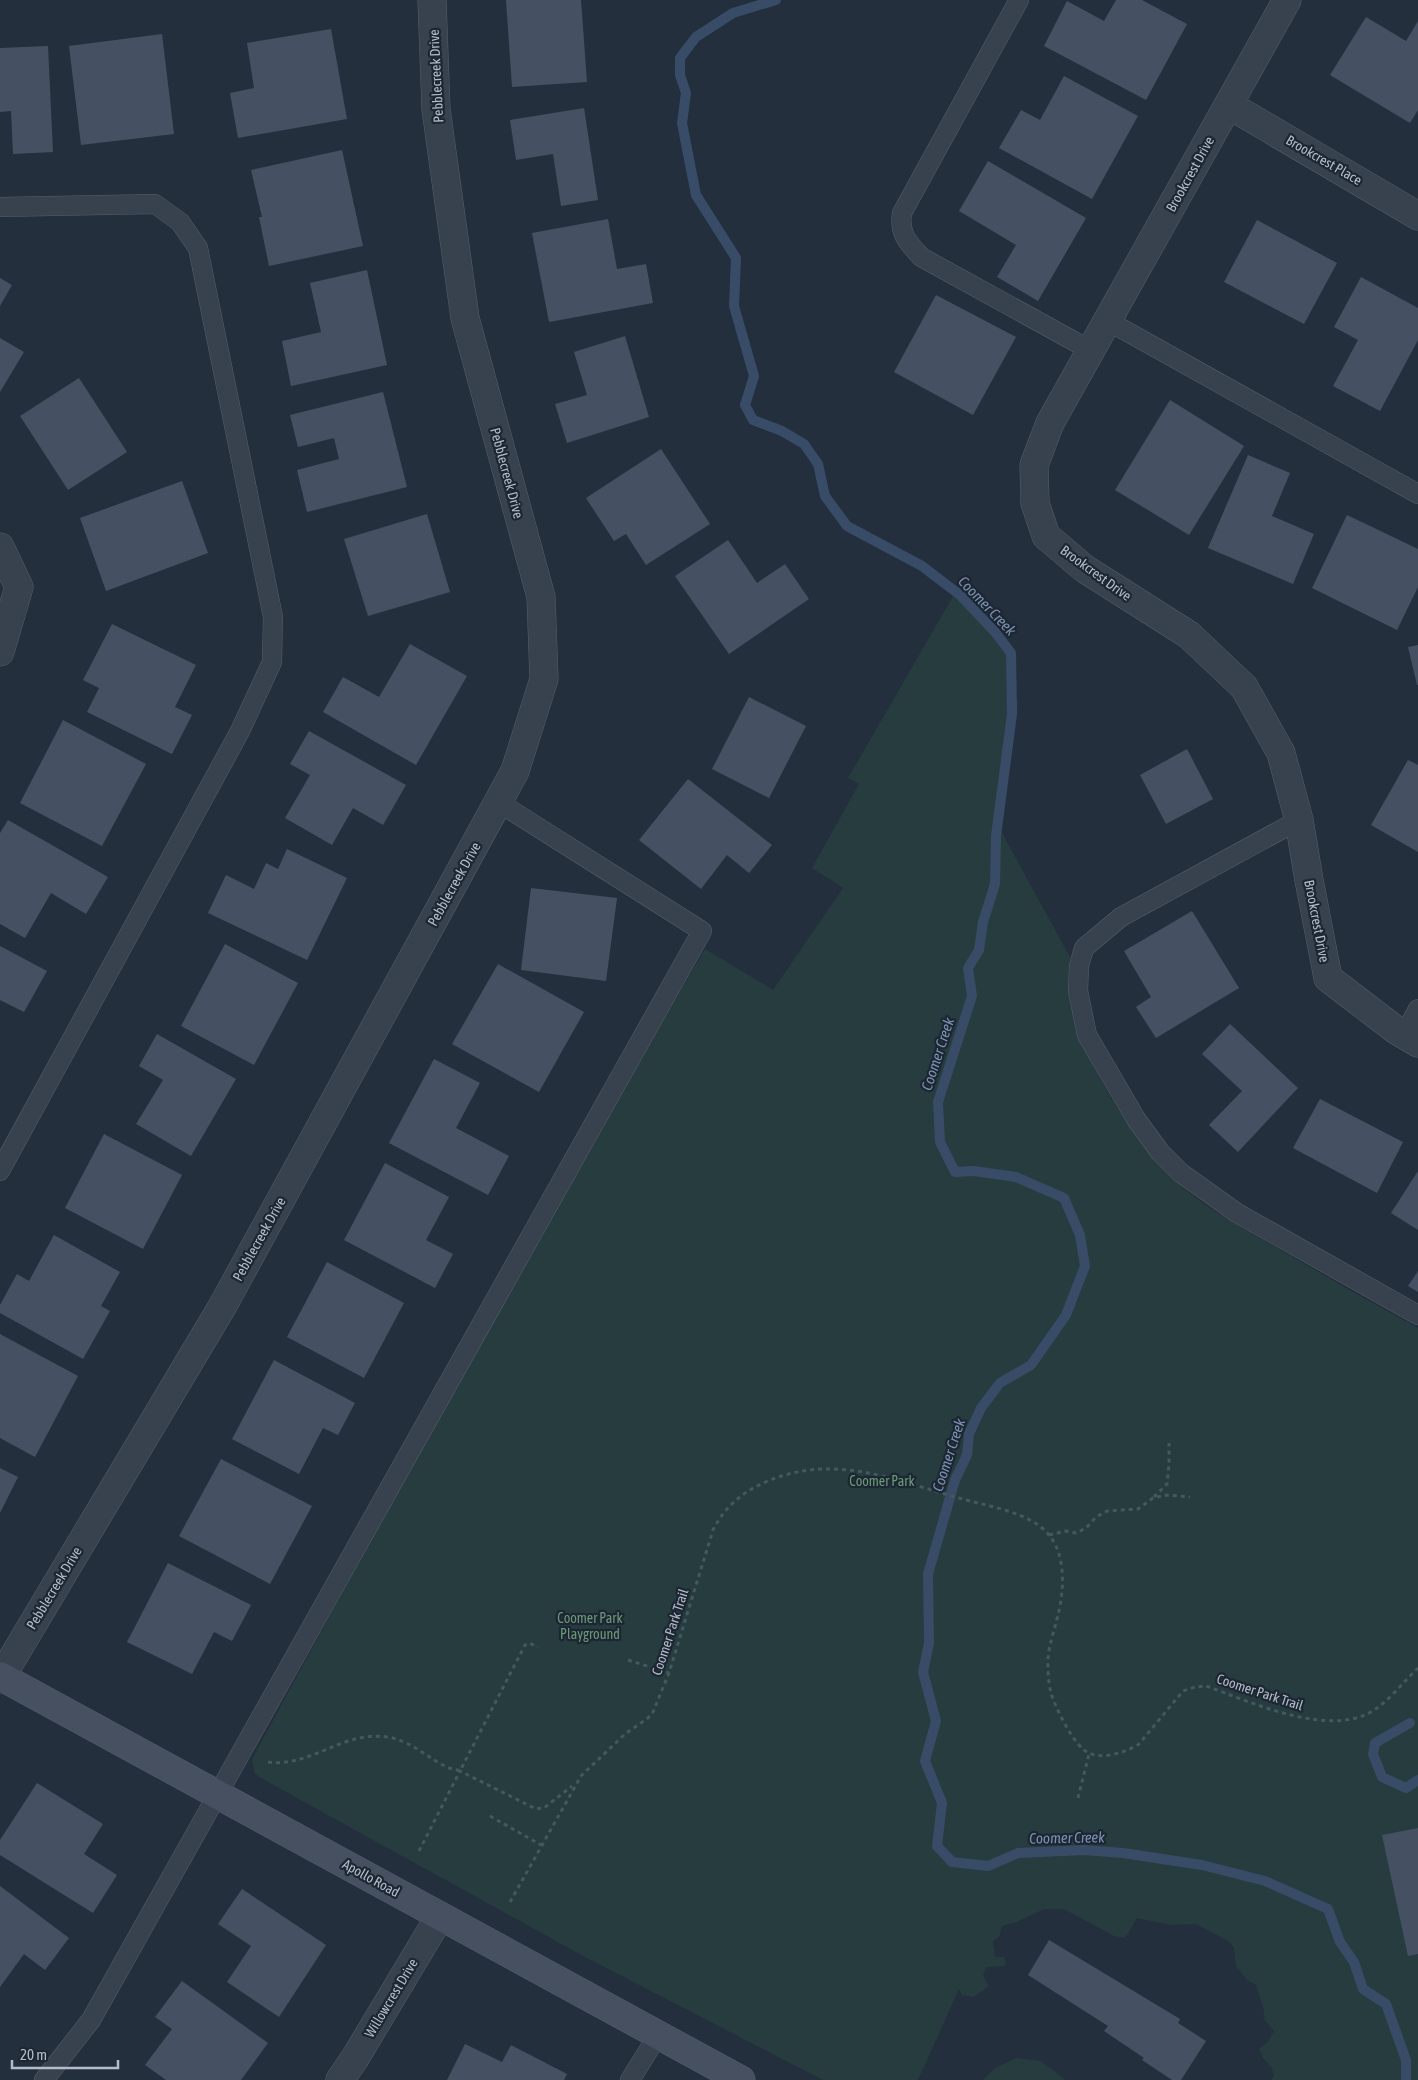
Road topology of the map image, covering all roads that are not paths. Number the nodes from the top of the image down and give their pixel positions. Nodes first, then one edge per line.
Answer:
1 (432, 0) edge
2 (1019, 0) edge
3 (1287, 0) edge
4 (1229, 104) junction
5 (0, 206) edge
6 (1418, 216) edge
7 (1108, 321) junction
8 (1090, 350) junction
9 (1418, 494) edge
10 (0, 547) edge
11 (0, 652) edge
12 (498, 802) junction
13 (1299, 820) junction
14 (1418, 1009) edge
15 (1411, 1039) edge
16 (0, 1171) edge
17 (1418, 1315) edge
18 (0, 1678) edge
19 (218, 1795) junction
20 (440, 1916) junction
21 (658, 2035) junction
22 (44, 2080) edge
23 (340, 2080) edge
24 (630, 2080) edge
25 (741, 2080) edge

1 - 12 street, Pebblecreek Drive
2 - 8 lane
3 - 4 street, Brookcrest Drive
4 - 6 street, Brookcrest Place
4 - 7 street, Brookcrest Drive
5 - 16 lane
7 - 8 street, Brookcrest Drive
7 - 9 lane
8 - 13 street, Brookcrest Drive
10 - 11 street
12 - 18 street, Pebblecreek Drive
12 - 19 lane
13 - 15 street, Brookcrest Drive
13 - 17 lane
14 - 15 lane
18 - 19 street, Apollo Road
19 - 20 street, Apollo Road
19 - 22 lane
20 - 21 street, Apollo Road
20 - 23 street, Willowcrest Drive
21 - 24 lane
21 - 25 street, Apollo Road

